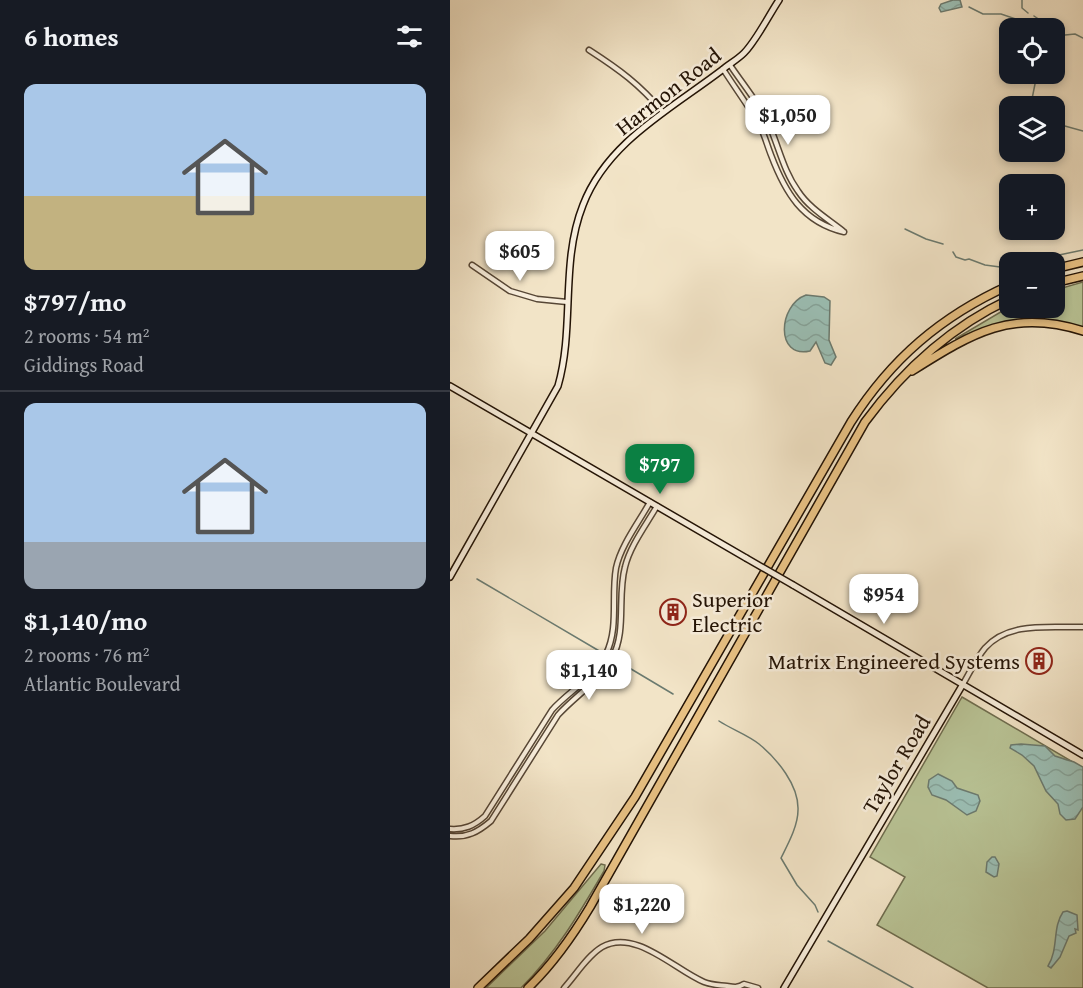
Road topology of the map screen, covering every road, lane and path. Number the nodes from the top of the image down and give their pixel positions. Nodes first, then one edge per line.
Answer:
1 (779, 0) edge
2 (589, 50) dead end
3 (729, 64) junction
4 (723, 69) junction
5 (663, 112) junction
6 (1083, 262) edge
7 (472, 265) dead end
8 (1065, 266) edge
9 (1083, 276) edge
10 (1065, 280) edge
11 (999, 291) edge
12 (567, 302) junction
13 (999, 305) edge
14 (1083, 331) edge
15 (902, 377) junction
16 (450, 386) edge
17 (532, 433) junction
18 (650, 502) junction
19 (657, 506) junction
20 (450, 577) edge
21 (1083, 627) edge
22 (963, 684) junction
23 (1083, 755) edge
24 (450, 829) edge
25 (450, 836) edge
26 (478, 988) edge
27 (528, 988) edge
28 (564, 988) edge
29 (738, 988) edge
30 (758, 988) edge
31 (784, 988) edge

1 - 3 street, Harmon Road
2 - 5 street
3 - 4 street, Harmon Road
3 - 4 street
4 - 5 street, Harmon Road
5 - 12 street, Harmon Road
6 - 8 highway
7 - 12 street
9 - 10 highway
11 - 26 highway
12 - 17 street, Harmon Road
13 - 15 highway
14 - 15 highway
15 - 27 highway
16 - 17 street
17 - 18 street
17 - 20 street, Harmon Road
18 - 19 street
18 - 24 street
19 - 22 street, bridge
19 - 25 street
21 - 22 street, Taylor Road
22 - 23 street
22 - 31 street, Taylor Road
28 - 29 street
29 - 30 street

